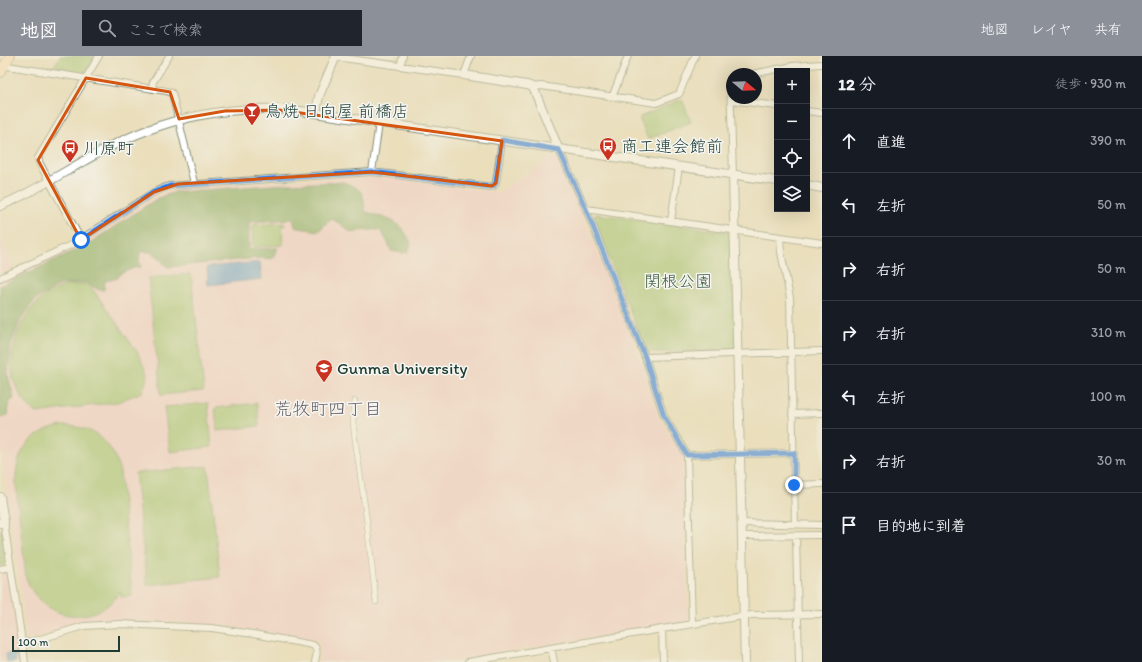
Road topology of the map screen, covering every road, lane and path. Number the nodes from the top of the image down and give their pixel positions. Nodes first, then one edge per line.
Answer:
1 (10, 56) edge
2 (99, 56) edge
3 (168, 56) edge
4 (334, 56) edge
5 (403, 56) edge
6 (471, 56) edge
7 (628, 56) edge
8 (694, 56) edge
9 (822, 64) edge
10 (400, 66) junction
11 (1, 68) edge
12 (762, 72) edge
13 (464, 75) junction
14 (86, 78) junction
15 (533, 87) junction
16 (152, 88) junction
17 (613, 95) junction
18 (731, 104) edge
19 (762, 104) edge
20 (774, 106) edge
21 (810, 111) edge
22 (316, 113) junction
23 (822, 113) edge
24 (179, 119) junction
25 (379, 123) junction
26 (502, 140) junction
27 (559, 150) junction
28 (679, 167) junction
29 (372, 172) junction
30 (733, 175) junction
31 (49, 181) junction
32 (774, 181) edge
33 (194, 183) junction
34 (810, 186) edge
35 (822, 188) edge
36 (0, 206) edge
37 (586, 209) junction
38 (671, 221) junction
39 (734, 230) junction
40 (780, 237) junction
41 (81, 240) junction
42 (822, 243) edge
43 (0, 278) edge
44 (822, 351) edge
45 (791, 352) junction
46 (738, 354) junction
47 (645, 357) junction
48 (355, 401) dead end
49 (822, 413) edge
50 (792, 414) junction
51 (794, 453) junction
52 (740, 454) junction
53 (687, 455) junction
54 (822, 484) edge
55 (794, 485) junction
56 (0, 497) edge
57 (2, 523) edge
58 (742, 523) junction
59 (795, 525) junction
60 (822, 525) edge
61 (822, 535) edge
62 (742, 536) junction
63 (796, 536) junction
64 (10, 567) junction
65 (0, 569) edge
66 (376, 602) dead end
67 (798, 614) junction
68 (822, 614) edge
69 (744, 616) junction
70 (692, 624) junction
71 (662, 629) junction
72 (23, 643) junction
73 (551, 648) junction
74 (25, 662) edge
75 (315, 662) edge
76 (468, 662) edge
77 (554, 662) edge
78 (663, 662) edge
79 (746, 662) edge
80 (799, 662) edge

1 - 11 main road
2 - 14 street
3 - 16 street
4 - 10 street
4 - 22 street
5 - 10 street
6 - 13 street
7 - 17 street
8 - 17 street
9 - 12 street
10 - 13 street
11 - 14 street
13 - 15 street
14 - 16 street
14 - 31 street
15 - 17 street
15 - 27 street
16 - 24 street
18 - 30 street
19 - 20 street
21 - 23 street
22 - 24 street
22 - 25 street
24 - 31 street
24 - 33 street
25 - 26 street
25 - 29 street
26 - 27 street
26 - 29 street
27 - 28 street
27 - 37 street
28 - 30 street
28 - 38 street
29 - 33 street
30 - 32 street
30 - 39 street
31 - 36 street
31 - 41 street
33 - 41 street
34 - 35 street
37 - 38 street
37 - 47 street
38 - 39 street
39 - 40 street
39 - 46 street
40 - 42 street
40 - 45 street
41 - 43 street
44 - 45 street
45 - 46 street
45 - 50 street
46 - 47 street
46 - 52 street
47 - 53 street
48 - 66 street
49 - 50 street
50 - 51 street
51 - 52 street
51 - 55 street
52 - 53 street
52 - 58 street
53 - 70 street
54 - 55 street
55 - 59 street
56 - 57 street
57 - 64 street
58 - 59 street
58 - 62 street
59 - 60 street
61 - 63 street
62 - 63 street
62 - 69 street
63 - 67 street
64 - 65 street
64 - 72 street
67 - 68 street
67 - 69 street
67 - 80 street
69 - 70 street
69 - 79 street
70 - 71 street
71 - 73 street
71 - 78 street
72 - 74 street
72 - 75 street
73 - 76 street
73 - 77 street

